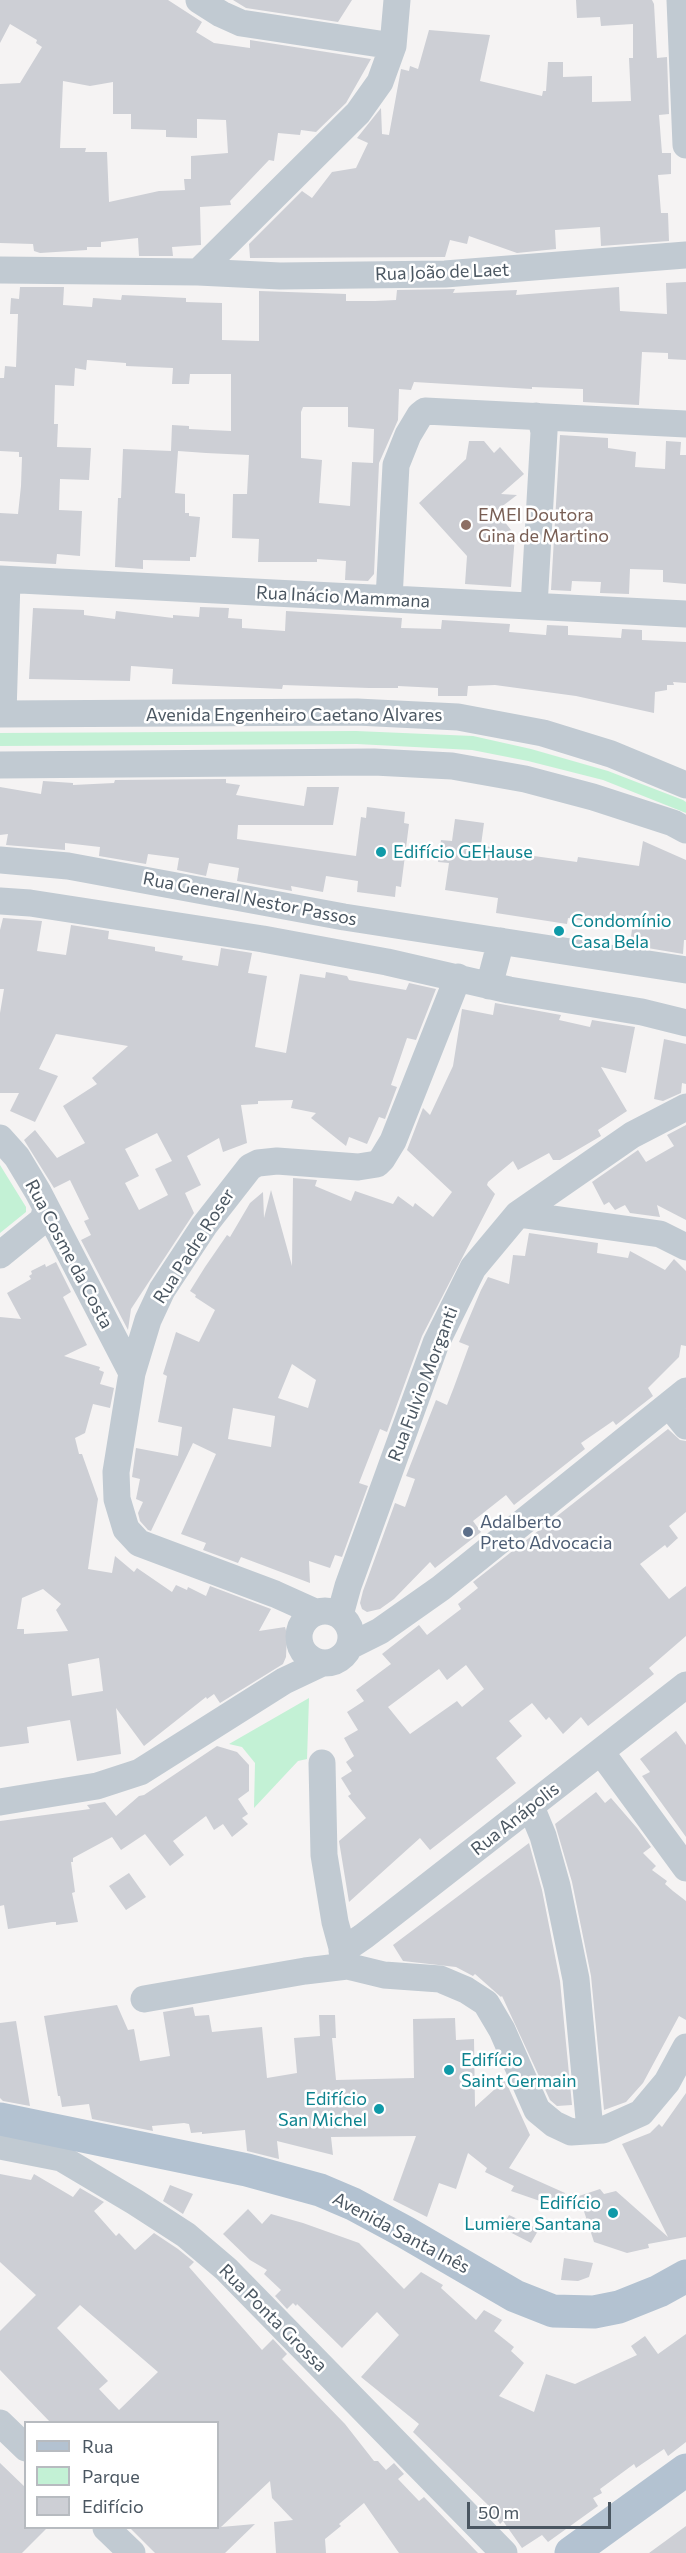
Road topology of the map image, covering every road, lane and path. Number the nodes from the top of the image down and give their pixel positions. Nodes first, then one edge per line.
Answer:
1 (199, 0) edge
2 (397, 0) edge
3 (680, 0) edge
4 (393, 46) junction
5 (686, 145) edge
6 (686, 255) edge
7 (0, 270) edge
8 (198, 272) junction
9 (536, 416) junction
10 (686, 424) edge
11 (4, 580) edge
12 (389, 599) junction
13 (534, 606) junction
14 (686, 614) edge
15 (2, 714) edge
16 (0, 765) edge
17 (686, 785) edge
18 (686, 830) edge
19 (0, 860) edge
20 (0, 901) edge
21 (501, 941) junction
22 (686, 970) edge
23 (458, 977) junction
24 (489, 986) junction
25 (686, 1023) edge
26 (686, 1107) edge
27 (0, 1138) edge
28 (46, 1209) junction
29 (518, 1214) junction
30 (686, 1247) edge
31 (0, 1256) edge
32 (132, 1373) junction
33 (677, 1398) edge
34 (686, 1426) edge
35 (325, 1630) junction
36 (686, 1685) edge
37 (601, 1752) junction
38 (322, 1763) dead end
39 (0, 1802) edge
40 (531, 1807) junction
41 (686, 1868) edge
42 (344, 1958) junction
43 (144, 1999) dead end
44 (686, 2047) edge
45 (0, 2120) edge
46 (590, 2130) junction
47 (0, 2146) edge
48 (686, 2276) edge
49 (0, 2423) edge
50 (24, 2446) edge
51 (686, 2470) edge
52 (107, 2529) edge
53 (132, 2553) edge
54 (504, 2553) edge
55 (571, 2553) edge

1 - 4 street
2 - 4 street
3 - 5 street
4 - 8 street
6 - 8 street, Rua João de Laet
7 - 8 street, Rua João de Laet
9 - 10 street
9 - 12 street
9 - 13 street
11 - 12 street, Rua Inácio Mammana
11 - 15 street
12 - 13 street, Rua Inácio Mammana
13 - 14 street, Rua Inácio Mammana
15 - 17 street, Avenida Engenheiro Caetano Alvares
16 - 18 street
19 - 21 street, Rua General Nestor Passos
20 - 23 street, Rua General Nestor Passos
21 - 22 street, Rua General Nestor Passos
21 - 24 street
23 - 24 street, Rua General Nestor Passos
23 - 32 street, Rua Padre Roser
24 - 25 street, Rua General Nestor Passos
26 - 29 street, Rua Fulvio Morganti
27 - 28 street, Rua Cosme da Costa
28 - 31 street
28 - 32 street, Rua Cosme da Costa
29 - 30 street
29 - 35 street, Rua Fulvio Morganti
32 - 35 street, Rua Padre Roser
33 - 34 street
33 - 35 street
35 - 39 street
36 - 37 street, Rua Anápolis
37 - 40 street, Rua Anápolis
37 - 41 street
38 - 42 street
40 - 42 street, Rua Anápolis
40 - 46 street
42 - 43 street
42 - 46 street
44 - 46 street
45 - 48 main road, Avenida Santa Inês
47 - 54 street, Rua Ponta Grossa
49 - 50 street
51 - 55 main road
52 - 53 street

